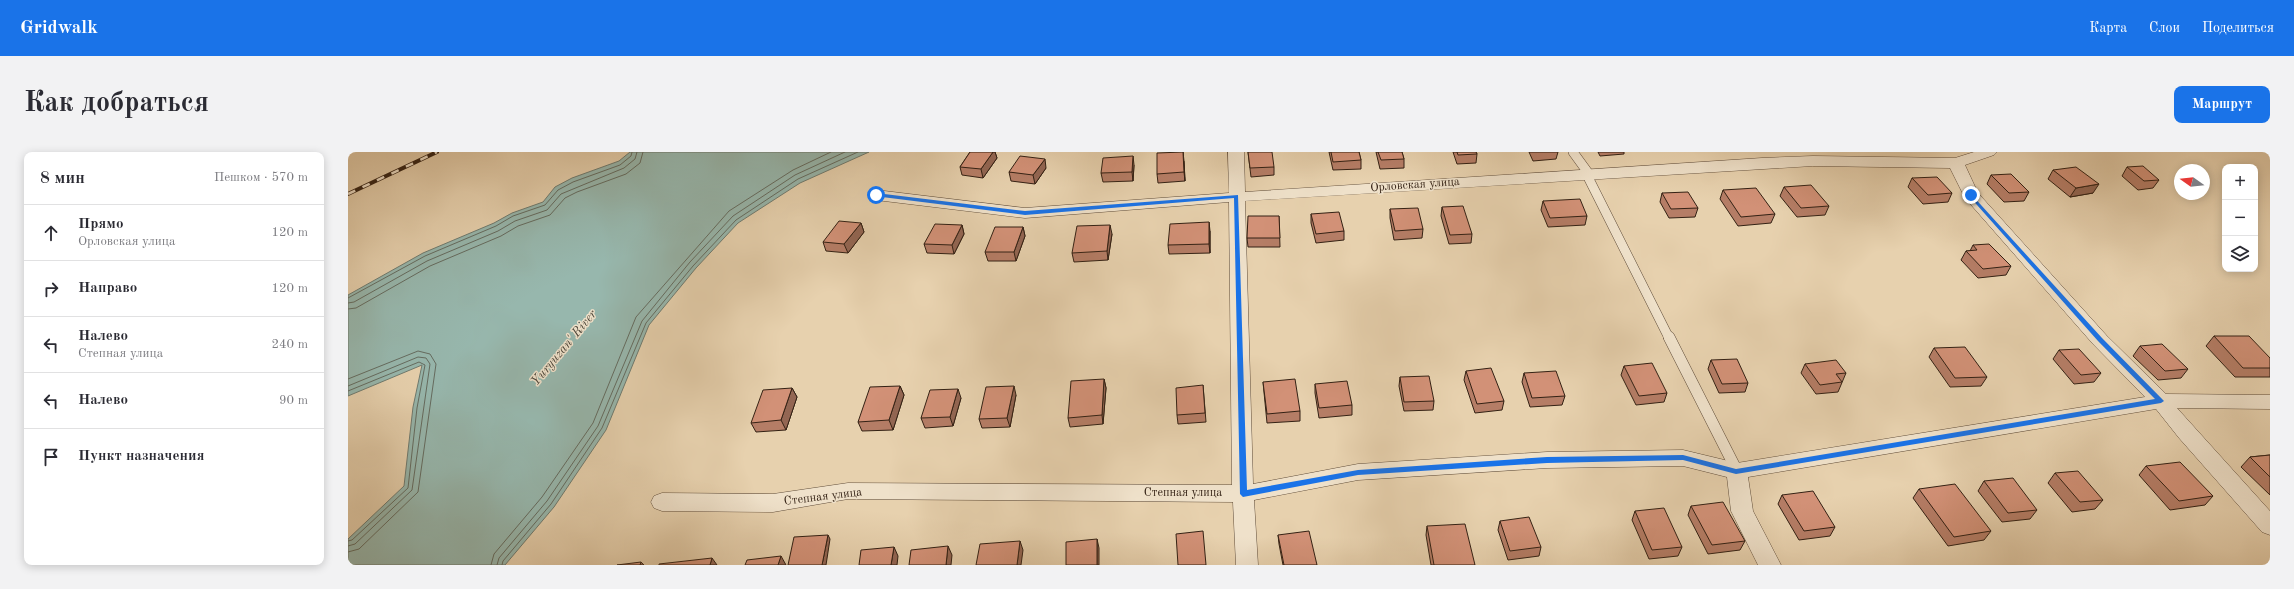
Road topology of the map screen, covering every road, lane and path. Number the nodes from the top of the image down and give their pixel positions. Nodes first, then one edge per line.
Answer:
1 (1236, 152) edge
2 (1574, 152) edge
3 (1989, 152) edge
4 (1956, 162) junction
5 (1588, 174) junction
6 (876, 195) dead end
7 (1236, 197) junction
8 (2161, 401) junction
9 (2270, 402) edge
10 (1736, 471) junction
11 (1243, 494) junction
12 (662, 502) dead end
13 (2270, 526) edge
14 (1247, 565) edge
15 (1770, 565) edge

1 - 7 street
2 - 5 lane
3 - 4 street, Орловская улица
4 - 5 street, Орловская улица
4 - 8 street
5 - 7 street, Орловская улица
5 - 10 lane
6 - 7 street, Орловская улица
7 - 11 street
8 - 9 street, Степная улица
8 - 10 street, Степная улица
8 - 13 street
10 - 11 street, Степная улица
10 - 15 street
11 - 12 street, Степная улица
11 - 14 street

